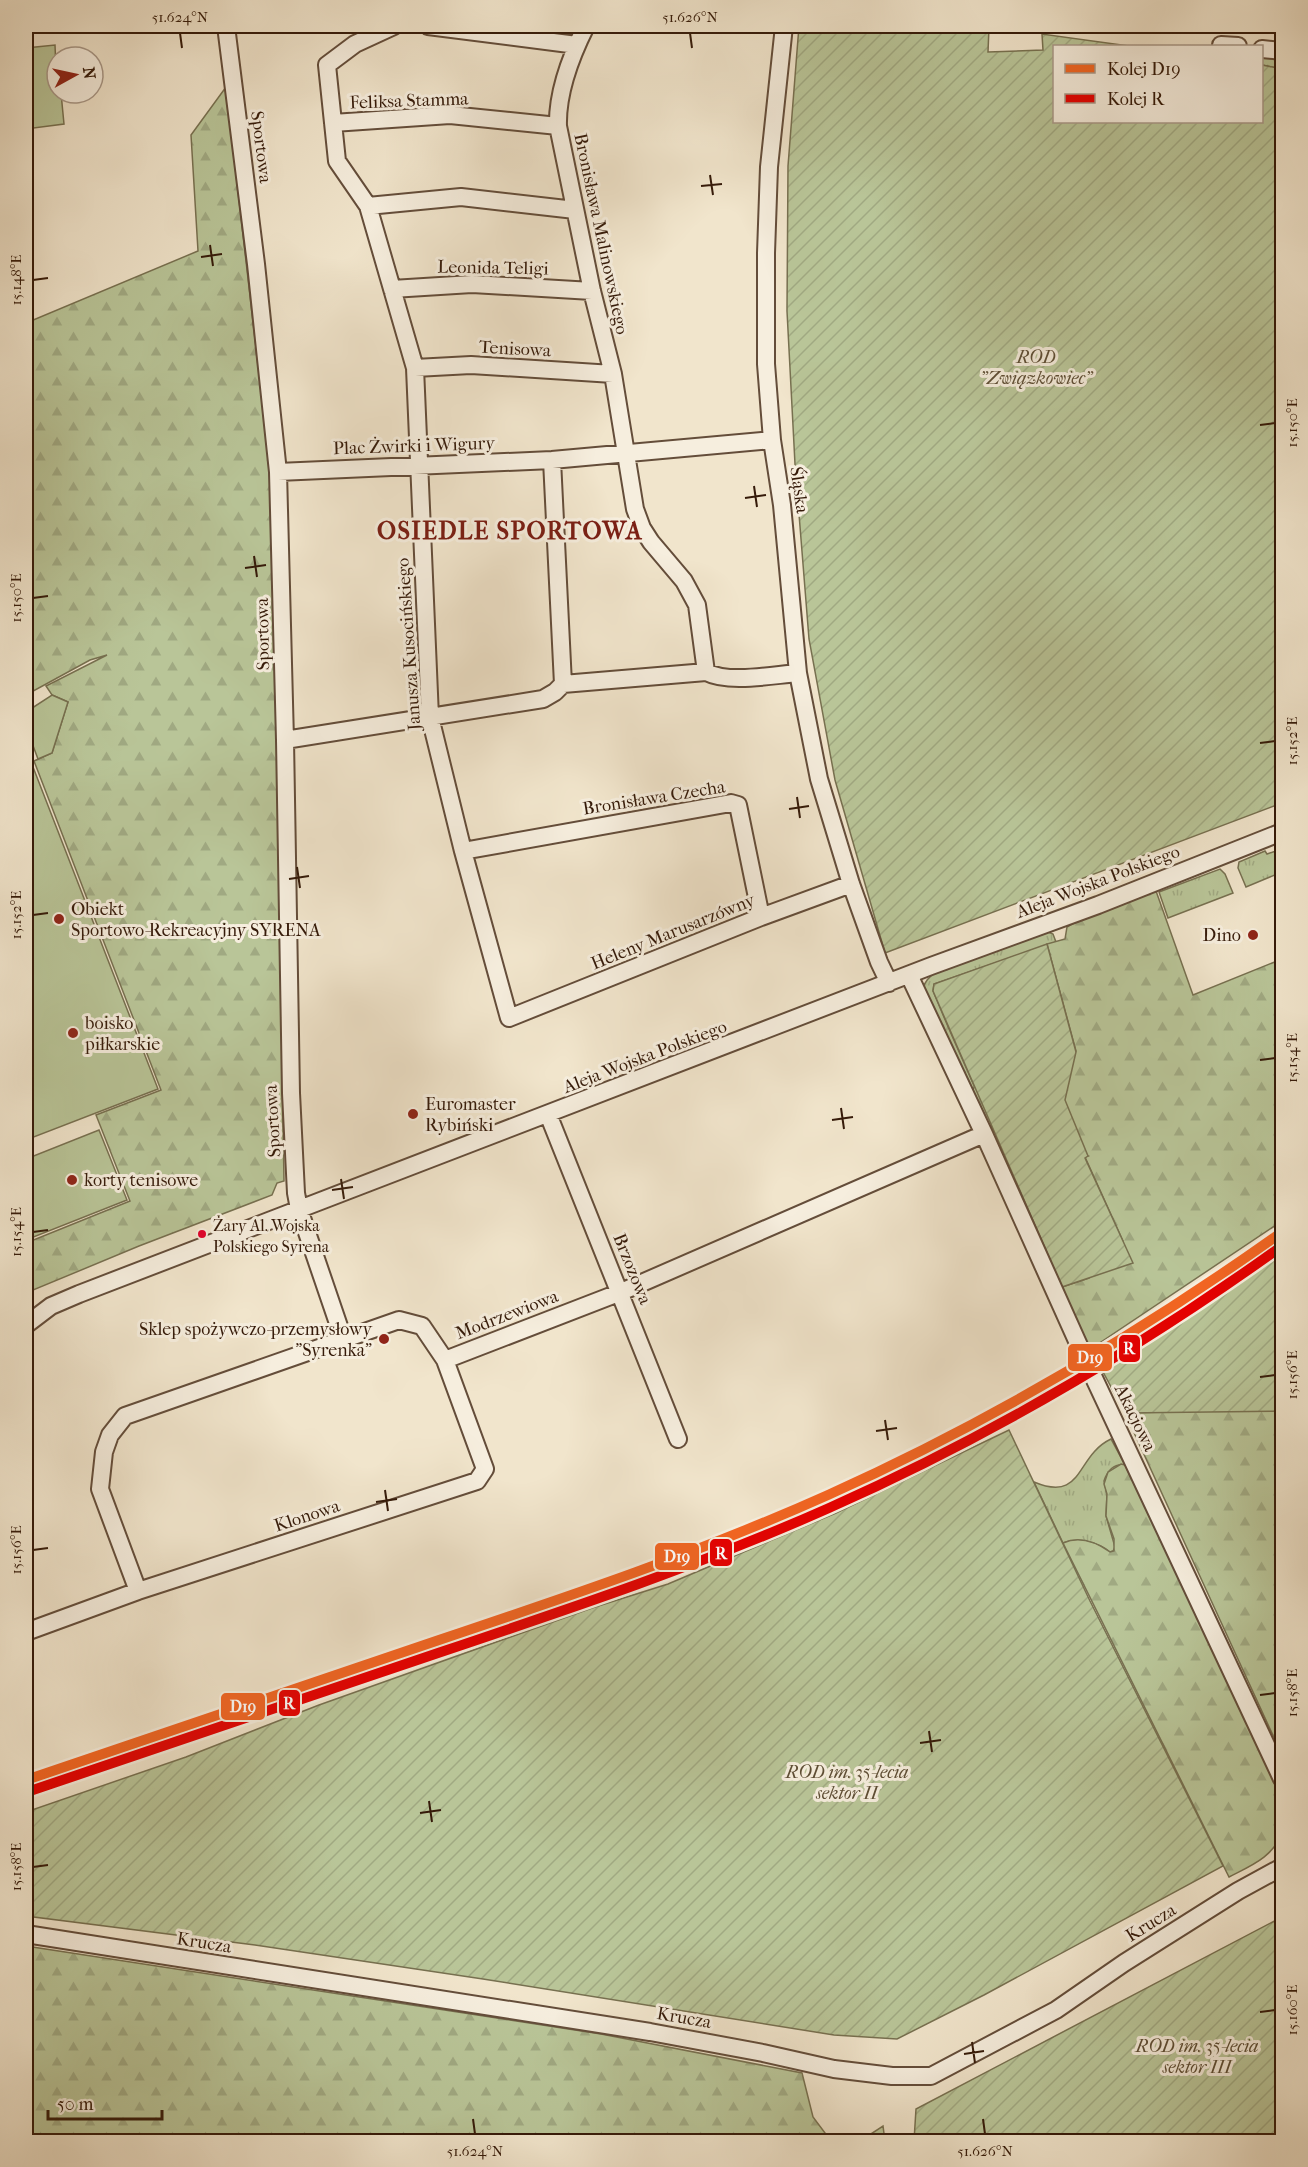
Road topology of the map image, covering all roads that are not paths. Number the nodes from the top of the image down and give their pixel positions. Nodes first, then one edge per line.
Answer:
1 (226, 26) edge
2 (394, 26) edge
3 (428, 26) edge
4 (586, 26) edge
5 (784, 26) edge
6 (577, 45) junction
7 (1263, 49) edge
8 (1282, 51) edge
9 (333, 123) junction
10 (558, 126) junction
11 (369, 206) junction
12 (575, 210) junction
13 (392, 289) junction
14 (592, 291) junction
15 (415, 368) junction
16 (613, 374) junction
17 (772, 440) junction
18 (626, 454) junction
19 (552, 460) junction
20 (418, 465) junction
21 (278, 472) junction
22 (706, 672) junction
23 (798, 673) junction
24 (563, 684) junction
25 (430, 717) junction
26 (285, 740) junction
27 (1282, 832) edge
28 (463, 851) junction
29 (851, 884) junction
30 (761, 917) junction
31 (909, 975) junction
32 (889, 983) junction
33 (509, 1018) joint
34 (548, 1114) junction
35 (984, 1134) junction
36 (298, 1209) junction
37 (621, 1292) junction
38 (26, 1325) edge
39 (344, 1338) junction
40 (445, 1360) junction
41 (678, 1439) dead end
42 (138, 1591) junction
43 (26, 1632) edge
44 (1282, 1779) edge
45 (1282, 1868) edge
46 (26, 1934) edge

1 - 21 street, Sportowa
2 - 9 street, Janusza Kusocińskiego
3 - 6 street
4 - 6 street, Bronisława Malinowskiego
5 - 17 street, Śląska
6 - 10 street, Bronisława Malinowskiego
7 - 8 street
9 - 10 street, Feliksa Stamma
9 - 11 street, Janusza Kusocińskiego
10 - 12 street, Bronisława Malinowskiego
11 - 12 street
11 - 13 street, Janusza Kusocińskiego
12 - 14 street, Bronisława Malinowskiego
13 - 14 street, Leonida Teligi
13 - 15 street, Janusza Kusocińskiego
14 - 16 street, Bronisława Malinowskiego
15 - 16 street, Tenisowa
15 - 20 street, Janusza Kusocińskiego
16 - 18 street, Bronisława Malinowskiego
17 - 18 street, Plac Żwirki i Wigury
17 - 23 street, Śląska
18 - 19 street, Plac Żwirki i Wigury
18 - 22 street, Bronisława Malinowskiego
19 - 20 street, Plac Żwirki i Wigury
19 - 24 street
20 - 21 street, Plac Żwirki i Wigury
20 - 25 street, Janusza Kusocińskiego
21 - 26 street, Sportowa
22 - 23 street
22 - 24 street
23 - 29 street, Śląska
24 - 25 street
25 - 26 street
25 - 28 street, Janusza Kusocińskiego
26 - 36 street, Sportowa
27 - 31 street, Aleja Wojska Polskiego
28 - 30 street, Bronisława Czecha
28 - 33 street, Janusza Kusocińskiego
29 - 30 street, Heleny Marusarzówny
29 - 32 street, Śląska
30 - 33 street, Heleny Marusarzówny
31 - 32 street, Aleja Wojska Polskiego
31 - 35 street, Akacjowa
32 - 34 street, Aleja Wojska Polskiego
34 - 36 street, Aleja Wojska Polskiego
34 - 37 street, Brzozowa
35 - 37 street, Modrzewiowa
35 - 44 street, Akacjowa
36 - 38 street, Aleja Wojska Polskiego
36 - 39 street, Sportowa
37 - 40 street, Modrzewiowa
37 - 41 street, Brzozowa
39 - 40 street, Modrzewiowa
39 - 42 street, Modrzewiowa
40 - 42 street, Klonowa
42 - 43 street, Klonowa
45 - 46 street, Krucza

